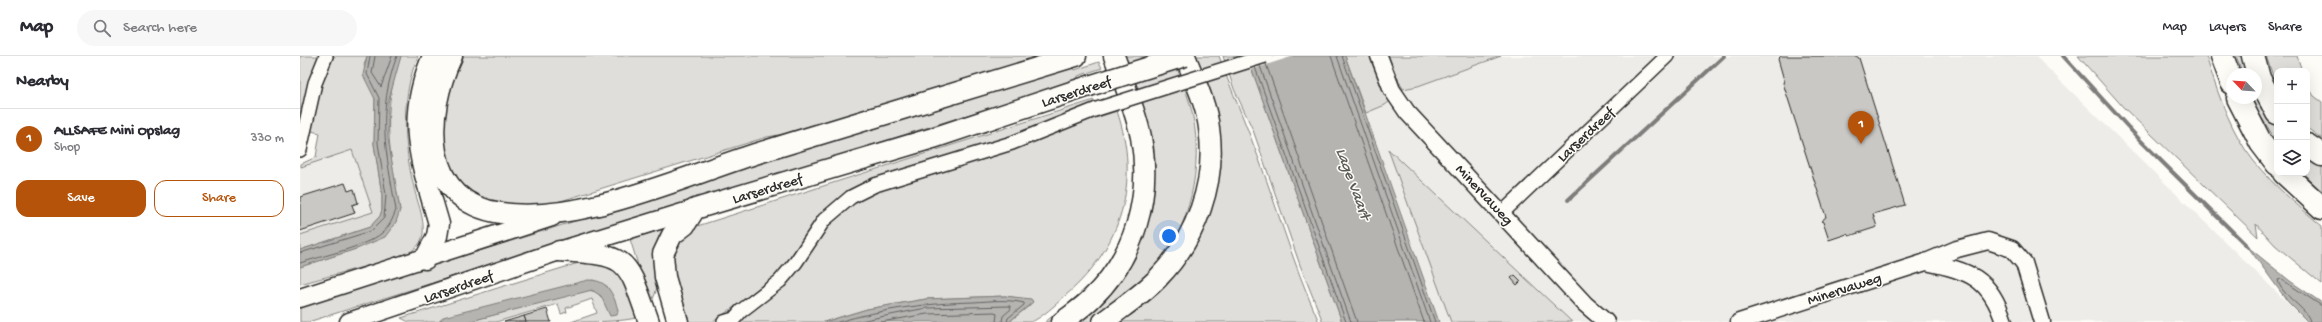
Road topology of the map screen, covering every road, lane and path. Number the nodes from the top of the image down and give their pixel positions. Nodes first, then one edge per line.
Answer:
1 (326, 56) edge
2 (433, 56) edge
3 (452, 56) edge
4 (1076, 56) edge
5 (1114, 56) edge
6 (1185, 56) edge
7 (1265, 56) edge
8 (1379, 56) edge
9 (1667, 56) edge
10 (2222, 56) edge
11 (2253, 56) edge
12 (2226, 68) edge
13 (2241, 104) edge
14 (2274, 108) edge
15 (2310, 147) edge
16 (300, 150) edge
17 (2322, 155) edge
18 (2274, 160) edge
19 (2287, 176) edge
20 (2322, 208) edge
21 (694, 209) junction
22 (1502, 213) junction
23 (558, 214) junction
24 (559, 251) junction
25 (425, 259) junction
26 (1926, 262) junction
27 (300, 298) edge
28 (649, 321) edge
29 (349, 322) edge
30 (678, 322) edge
31 (724, 322) edge
32 (1062, 322) edge
33 (1103, 322) edge
34 (1606, 322) edge
35 (1739, 322) edge
36 (2004, 322) edge
37 (2042, 322) edge

1 - 16 street
2 - 25 main road
3 - 23 main road
4 - 23 main road
5 - 32 main road
6 - 21 main road, Larserdreef, bridge
6 - 33 main road
7 - 31 street, Larserdreef, bridge
8 - 22 street, Minervaweg
9 - 22 street, Larserdreef
10 - 12 highway
11 - 14 highway
13 - 18 highway
15 - 17 highway
19 - 20 highway
21 - 24 main road, Larserdreef
21 - 30 main road
22 - 34 street, Minervaweg
23 - 25 main road
24 - 28 main road
24 - 29 main road, Larserdreef
25 - 27 main road
26 - 35 street, Minervaweg
26 - 36 street
26 - 37 street, Minervaweg

